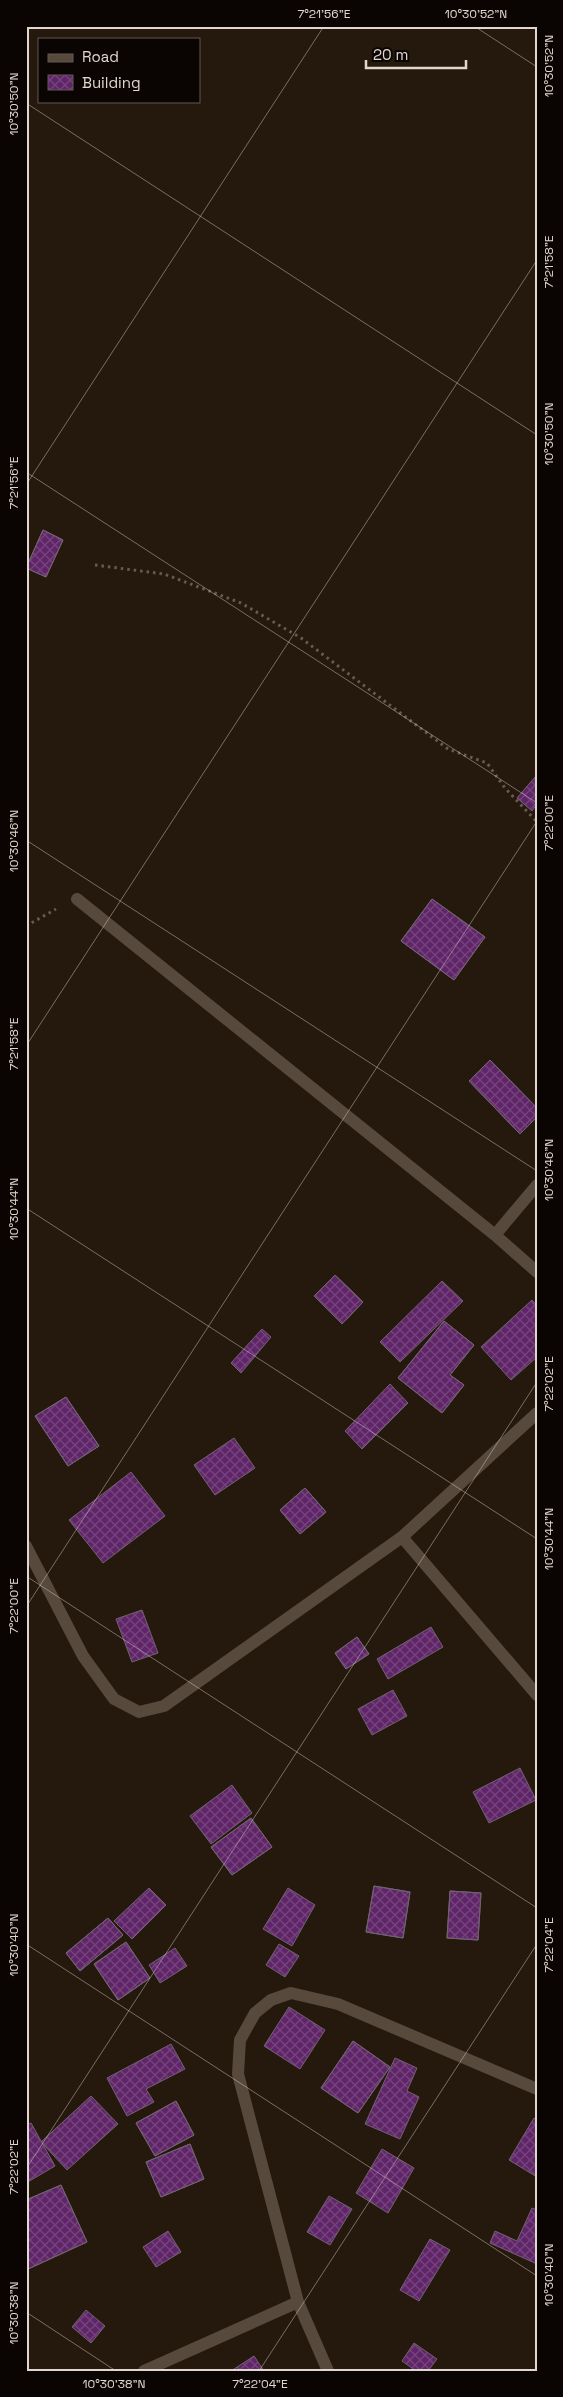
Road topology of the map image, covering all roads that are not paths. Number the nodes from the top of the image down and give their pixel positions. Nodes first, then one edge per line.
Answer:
1 (77, 899) road end
2 (537, 1186) edge
3 (495, 1235) junction
4 (537, 1272) edge
5 (537, 1413) edge
6 (402, 1537) junction
7 (26, 1546) edge
8 (537, 1695) edge
9 (537, 2089) edge
10 (298, 2302) junction
11 (144, 2371) edge
12 (328, 2371) edge

1 - 3 street
2 - 3 street
3 - 4 street
5 - 6 street
6 - 7 street
6 - 8 street
9 - 10 street
10 - 11 street
10 - 12 street

